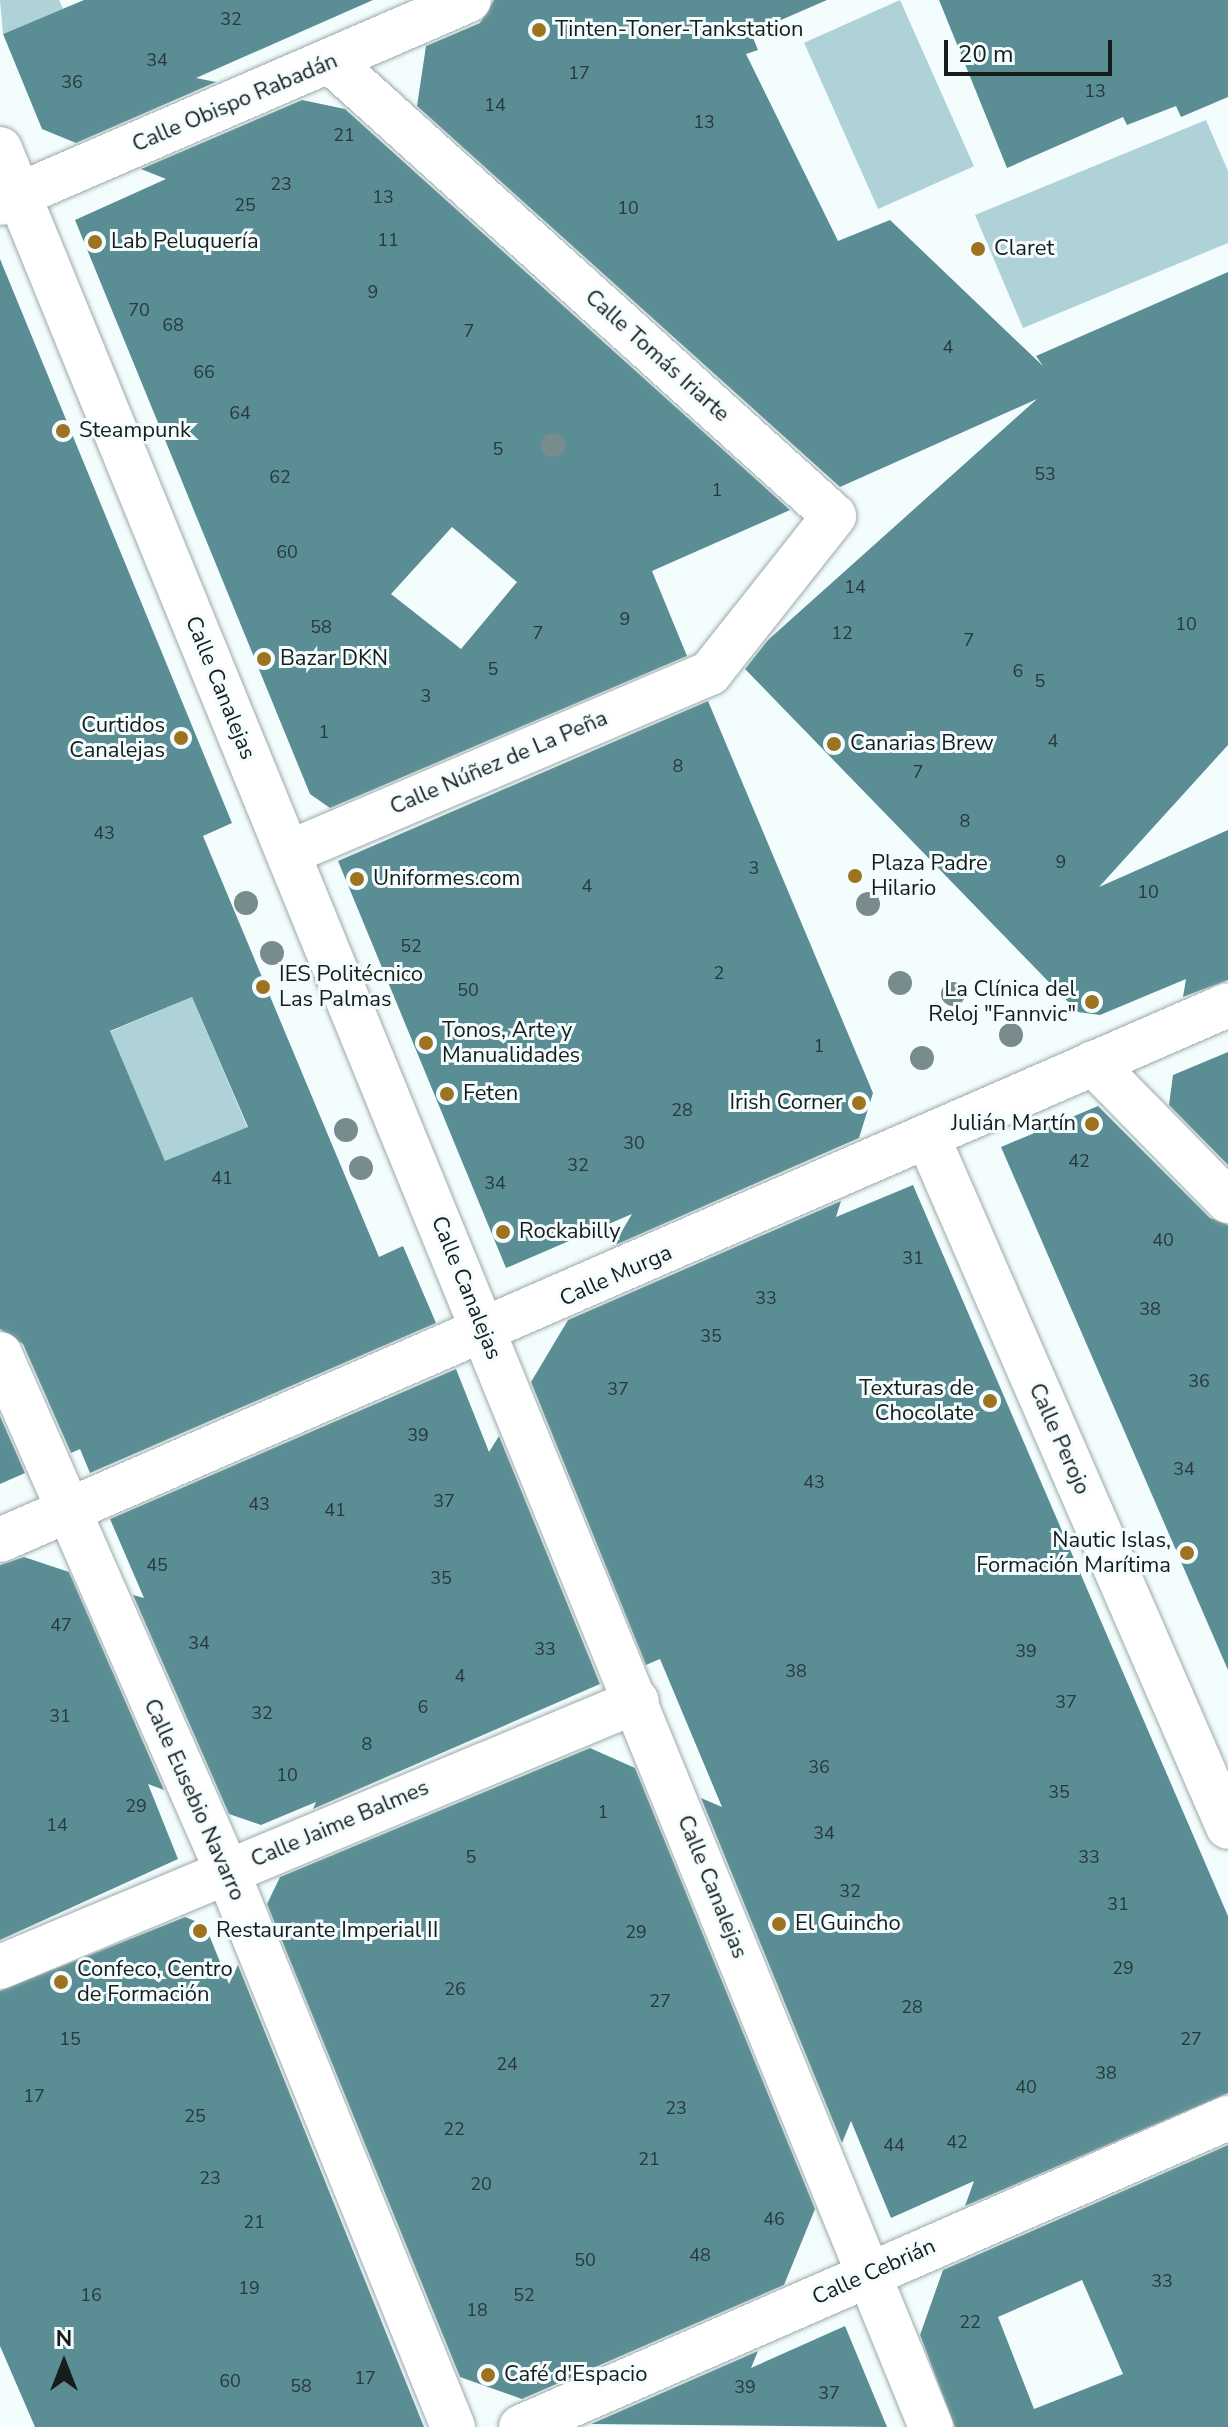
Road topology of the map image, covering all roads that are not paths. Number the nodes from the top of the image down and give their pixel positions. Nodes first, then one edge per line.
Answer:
1 (469, 0) edge
2 (331, 62) junction
3 (0, 149) edge
4 (10, 199) edge
5 (710, 673) joint
6 (288, 853) junction
7 (1228, 1005) edge
8 (1093, 1063) junction
9 (929, 1140) junction
10 (1228, 1201) edge
11 (484, 1335) junction
12 (0, 1354) edge
13 (67, 1514) junction
14 (0, 1540) edge
15 (637, 1701) junction
16 (1228, 1827) edge
17 (227, 1871) junction
18 (0, 1967) edge
19 (1228, 2118) edge
20 (869, 2274) junction
21 (453, 2427) edge
22 (521, 2427) edge
23 (931, 2427) edge

1 - 2 street, Calle Obispo Rabadán
2 - 4 street, Calle Obispo Rabadán
2 - 5 street, Calle Tomás Iriarte
3 - 4 street, Calle Canalejas
4 - 6 street, Calle Canalejas
5 - 6 street, Calle Núñez de La Peña
6 - 11 street, Calle Canalejas
7 - 8 street, Calle Murga
8 - 9 street, Calle Murga
8 - 10 street
9 - 11 street, Calle Murga
9 - 16 street, Calle Perojo
11 - 13 street, Calle Murga
11 - 15 street, Calle Canalejas
12 - 13 street, Calle Eusebio Navarro
13 - 14 street, Calle Murga
13 - 17 street, Calle Eusebio Navarro
15 - 17 street, Calle Jaime Balmes
15 - 20 street, Calle Canalejas
17 - 18 street, Calle Jaime Balmes
17 - 21 street, Calle Eusebio Navarro
19 - 20 street, Calle Cebrián
20 - 22 street, Calle Cebrián
20 - 23 street, Calle Canalejas

